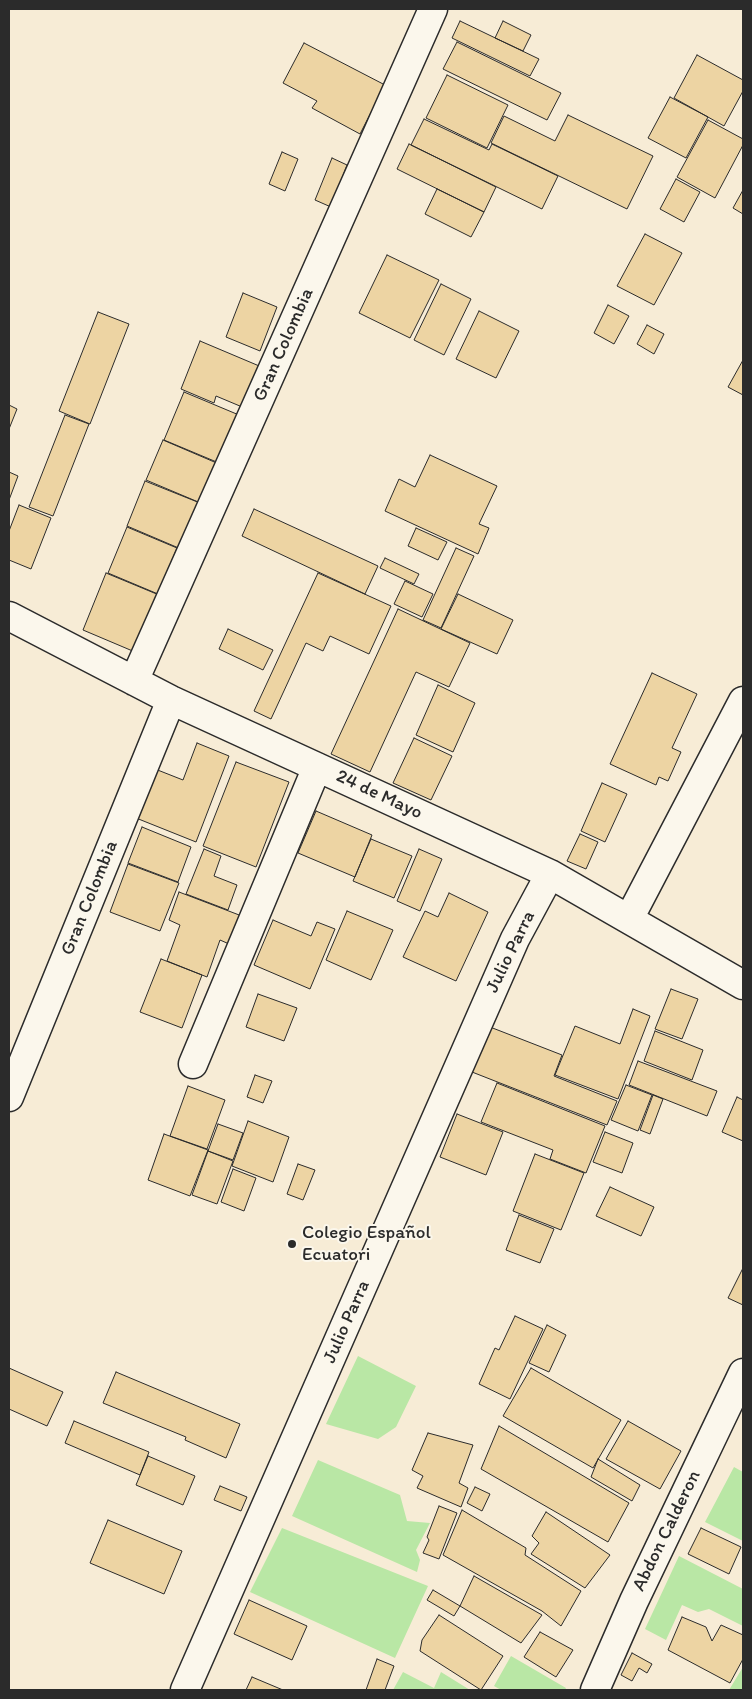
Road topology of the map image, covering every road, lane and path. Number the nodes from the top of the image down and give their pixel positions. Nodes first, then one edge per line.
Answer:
1 (433, 9) edge
2 (9, 616) edge
3 (134, 681) junction
4 (171, 700) junction
5 (743, 701) edge
6 (317, 766) junction
7 (550, 874) junction
8 (629, 919) junction
9 (743, 986) edge
10 (193, 1064) dead end
11 (9, 1097) edge
12 (743, 1373) edge
13 (185, 1690) edge
14 (595, 1690) edge

1 - 3 street, Gran Colombia
2 - 3 street, 24 de Mayo
3 - 4 street, 24 de Mayo
4 - 6 street, 24 de Mayo
4 - 11 street, Gran Colombia
5 - 8 street
6 - 7 street, 24 de Mayo
6 - 10 street
7 - 8 street, 24 de Mayo
7 - 13 street, Julio Parra
8 - 9 street, 24 de Mayo
12 - 14 street, Abdon Calderon

